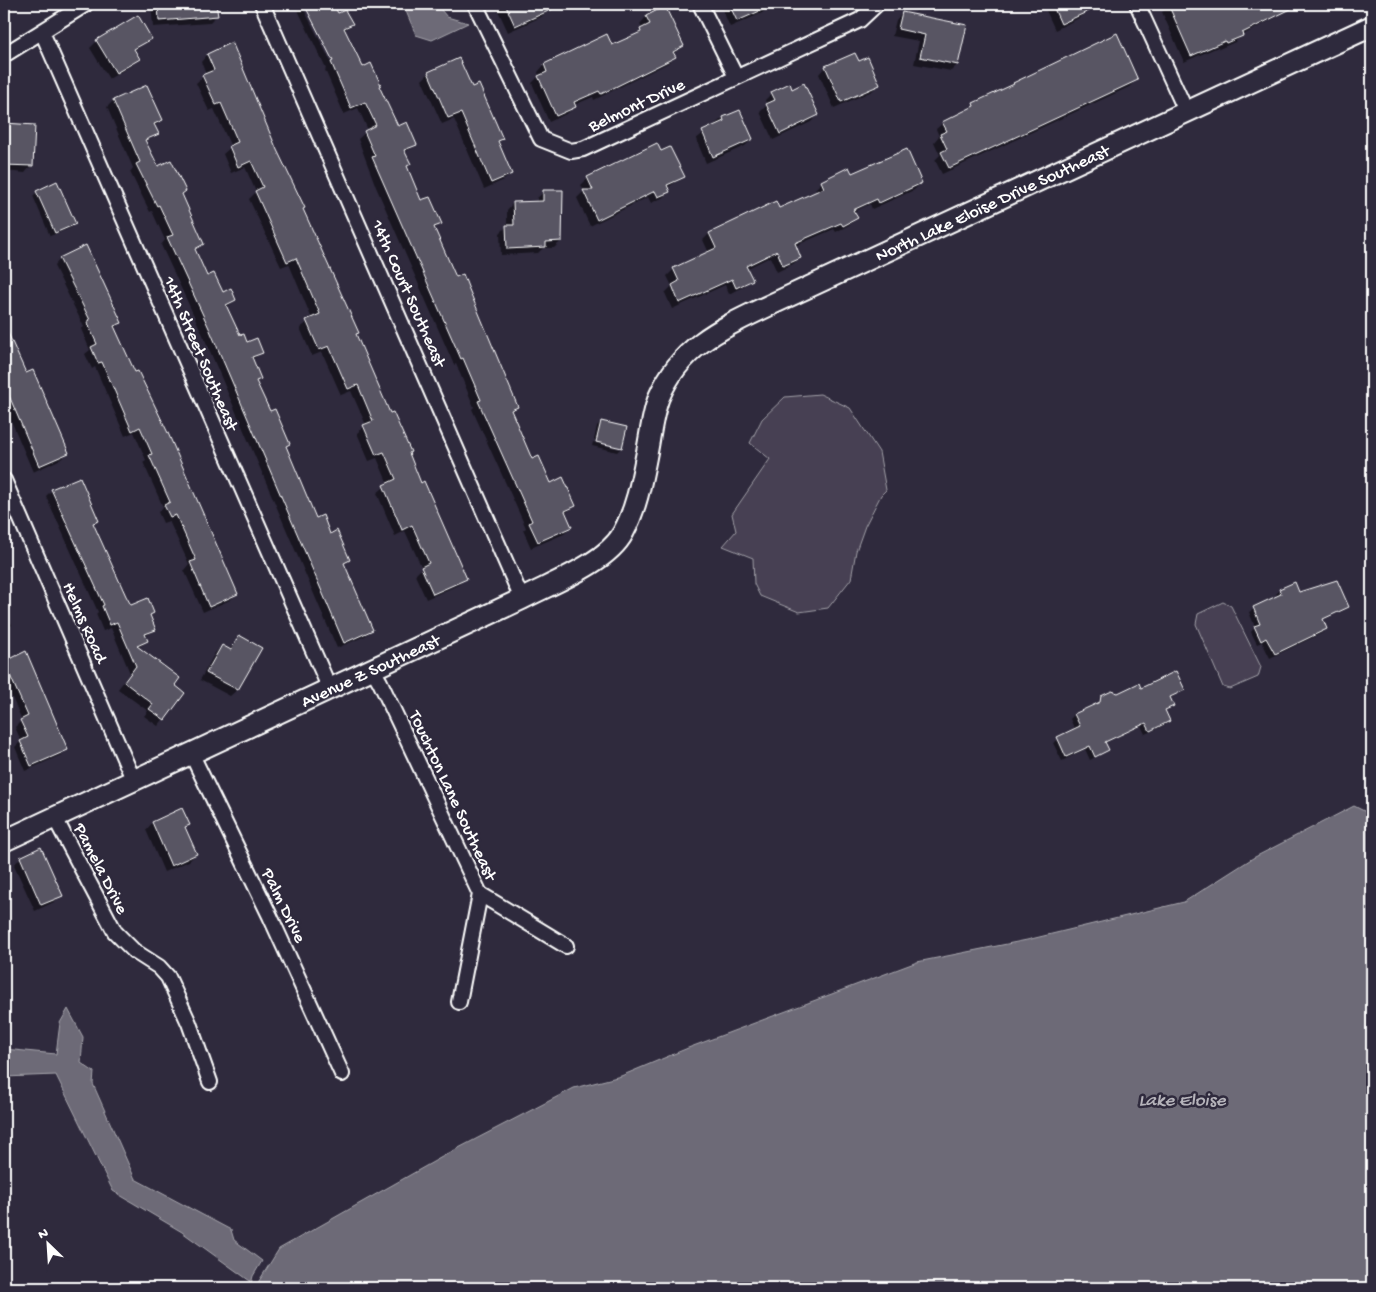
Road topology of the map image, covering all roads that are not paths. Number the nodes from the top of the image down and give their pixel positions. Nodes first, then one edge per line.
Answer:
1 (86, 4) edge
2 (262, 4) edge
3 (475, 4) edge
4 (700, 4) edge
5 (877, 4) edge
6 (1137, 4) edge
7 (1372, 26) edge
8 (42, 32) junction
9 (4, 55) edge
10 (736, 77) junction
11 (1186, 111) junction
12 (653, 423) joint
13 (4, 480) edge
14 (522, 598) junction
15 (372, 668) junction
16 (329, 688) junction
17 (191, 753) junction
18 (133, 779) junction
19 (55, 818) junction
20 (4, 841) edge
21 (480, 894) junction
22 (566, 946) dead end
23 (459, 1002) dead end
24 (342, 1074) dead end
25 (210, 1082) dead end

1 - 8 street
2 - 14 street, 14th Court Southeast
3 - 10 street, Belmont Drive
4 - 10 street
5 - 10 street, Belmont Drive
6 - 11 street
7 - 11 street, North Lake Eloise Drive Southeast
8 - 9 street
8 - 16 street, 14th Street Southeast
11 - 12 street, North Lake Eloise Drive Southeast
12 - 14 street, Avenue Z Southeast
13 - 18 street, Helms Road
14 - 15 street, Avenue Z Southeast
15 - 16 street, Avenue Z Southeast
15 - 21 street, Touchton Lane Southeast
16 - 17 street, Avenue Z Southeast
17 - 18 street, Avenue Z Southeast
17 - 24 street, Palm Drive
18 - 19 street, Avenue Z Southeast
19 - 20 street, Avenue Z Southeast
19 - 25 street, Pamela Drive
21 - 22 street
21 - 23 street, Touchton Lane Southeast

